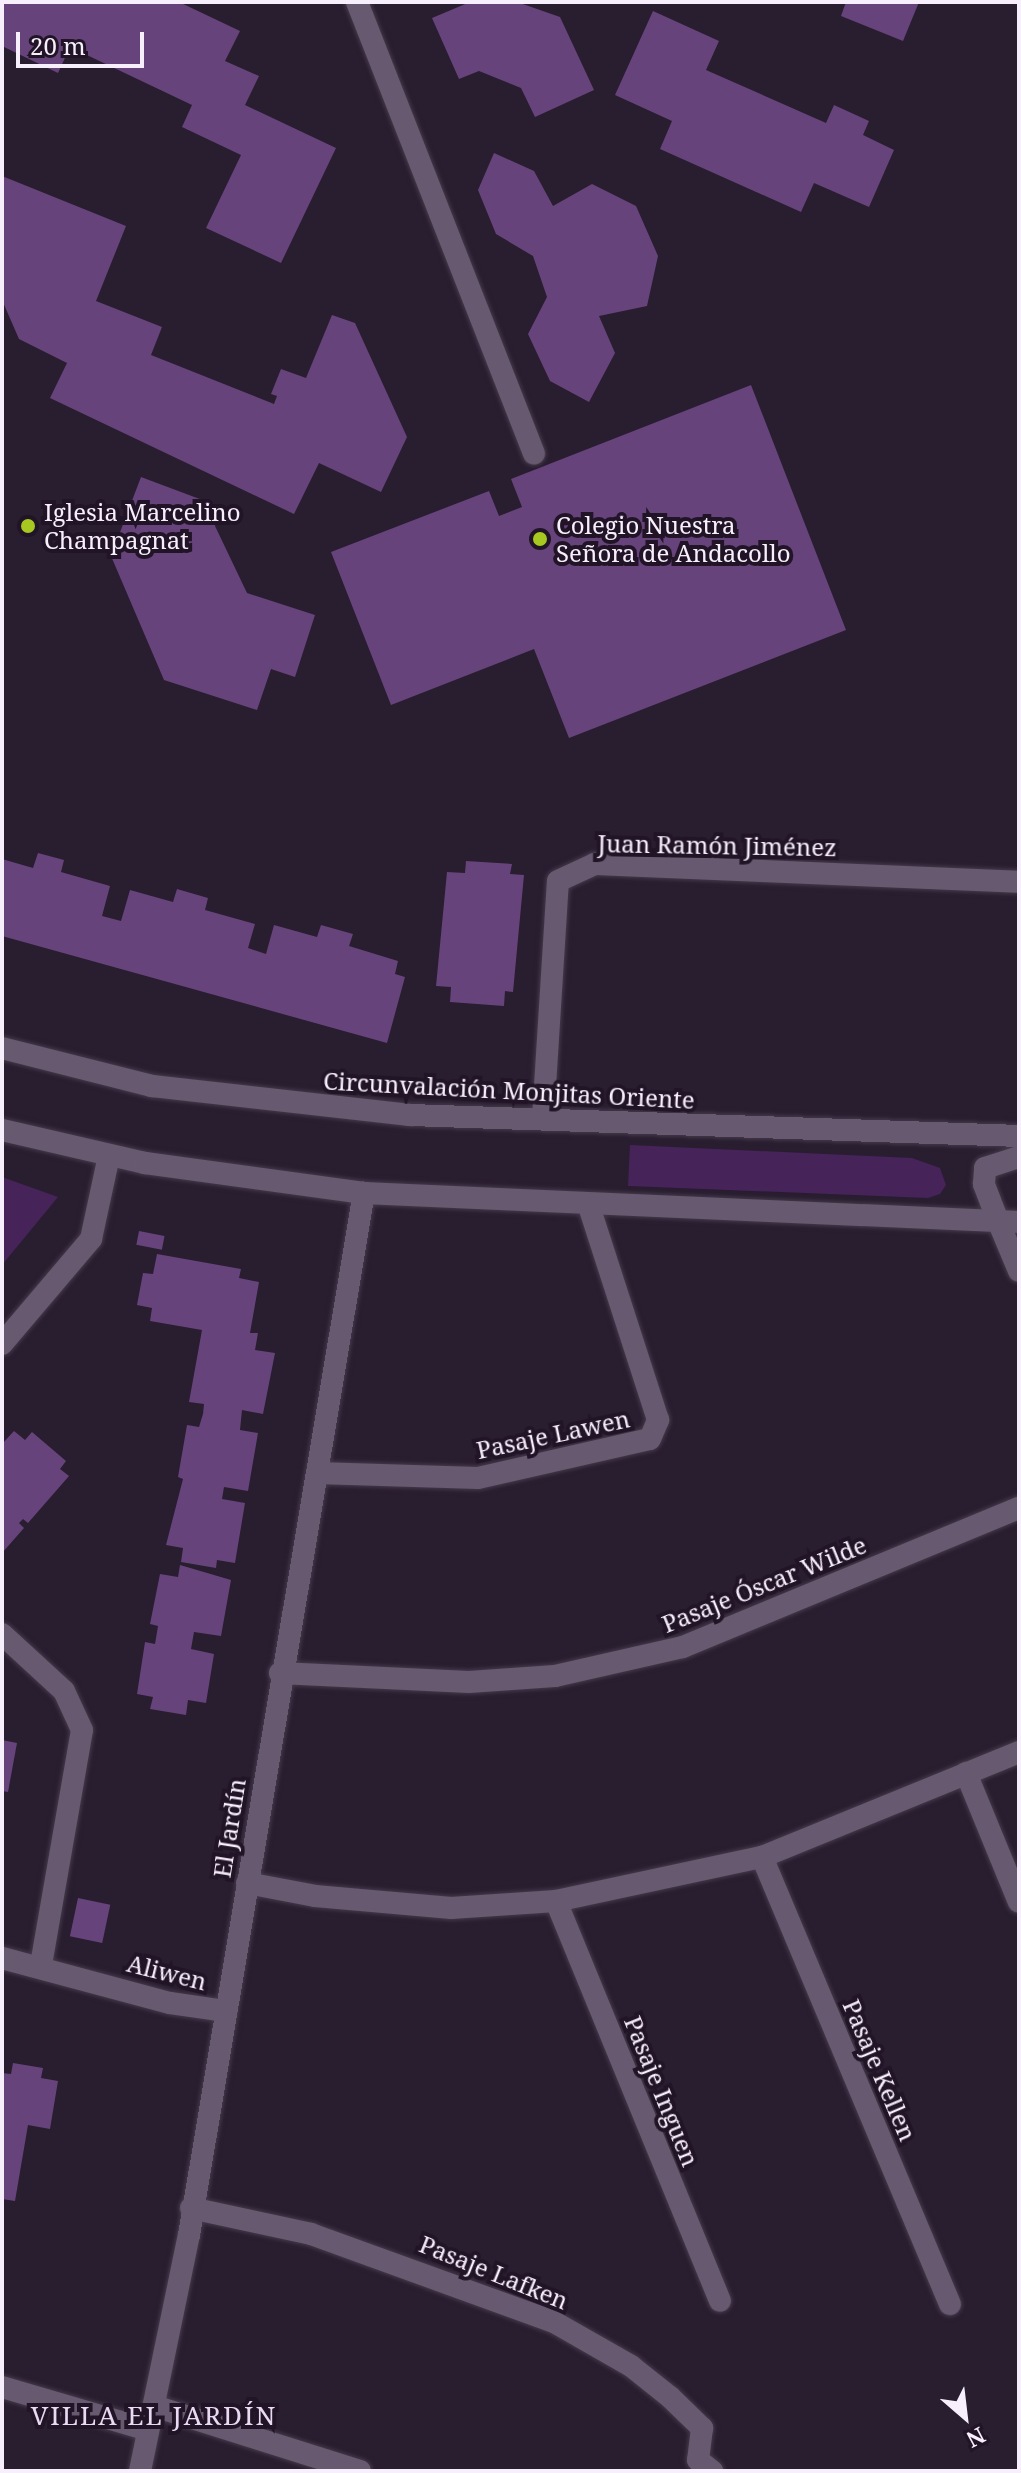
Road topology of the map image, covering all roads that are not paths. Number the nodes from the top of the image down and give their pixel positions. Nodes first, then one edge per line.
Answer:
1 (357, 2) edge
2 (534, 454) dead end
3 (1019, 882) edge
4 (2, 1048) edge
5 (543, 1118) junction
6 (2, 1130) edge
7 (1019, 1136) edge
8 (109, 1156) junction
9 (1019, 1157) edge
10 (364, 1193) junction
11 (589, 1206) junction
12 (1008, 1221) edge
13 (1019, 1271) edge
14 (2, 1344) edge
15 (317, 1473) junction
16 (1019, 1508) edge
17 (2, 1634) edge
18 (280, 1673) junction
19 (1019, 1752) edge
20 (966, 1773) junction
21 (762, 1857) junction
22 (247, 1883) junction
23 (556, 1901) junction
24 (1019, 1902) edge
25 (2, 1958) edge
26 (41, 1965) junction
27 (226, 2011) junction
28 (191, 2208) junction
29 (720, 2301) dead end
30 (950, 2304) dead end
31 (2, 2387) edge
32 (154, 2406) junction
33 (148, 2430) junction
34 (699, 2467) edge
35 (140, 2471) edge
36 (360, 2471) edge

1 - 2 street
3 - 5 street, Juan Ramón Jiménez
4 - 5 street, Circunvalación Monjitas Oriente
5 - 7 street, Circunvalación Monjitas Oriente
6 - 8 street
8 - 10 street
8 - 14 street
9 - 12 street
10 - 11 street
10 - 15 street, El Jardín
11 - 12 street
11 - 15 street, Pasaje Lawen
12 - 13 street
15 - 18 street, El Jardín
16 - 18 street, Pasaje Óscar Wilde
17 - 26 street
18 - 22 street, El Jardín
19 - 20 street
20 - 21 street
20 - 24 street
21 - 23 street
21 - 30 street, Pasaje Kellen
22 - 23 street
22 - 27 street, El Jardín
23 - 29 street, Pasaje Inguen
25 - 26 street, Aliwen
26 - 27 street, Aliwen
27 - 28 street, El Jardín
28 - 32 street, El Jardín
28 - 34 street, Pasaje Lafken
31 - 33 street
32 - 33 street, El Jardín
32 - 36 street
33 - 35 street, El Jardín

